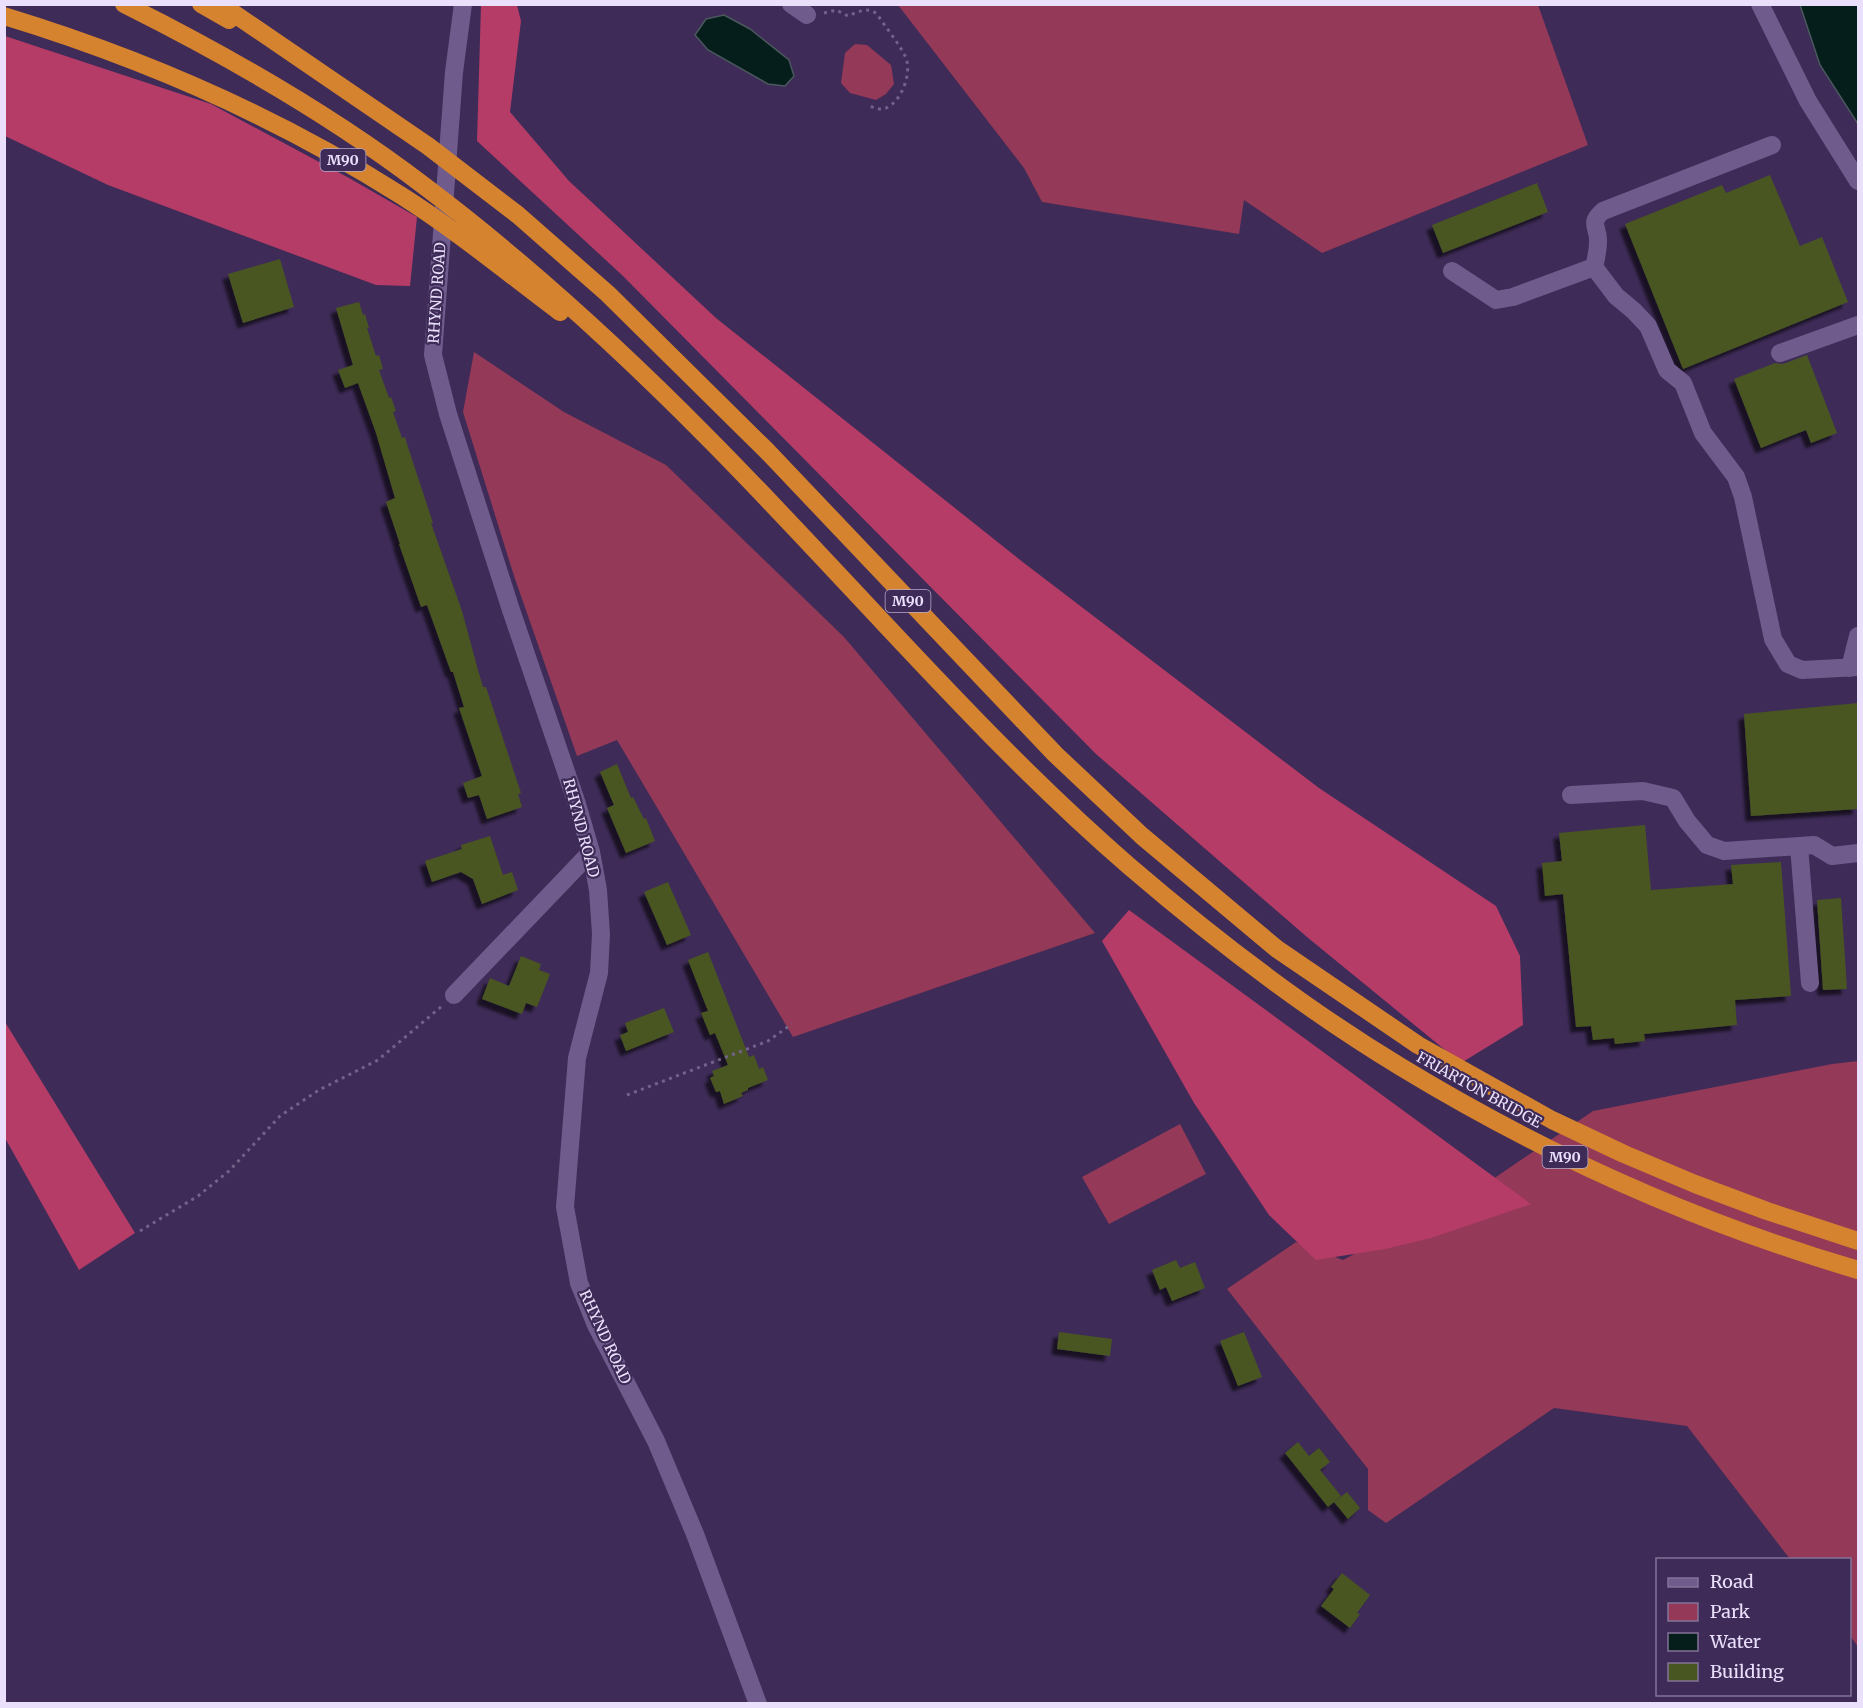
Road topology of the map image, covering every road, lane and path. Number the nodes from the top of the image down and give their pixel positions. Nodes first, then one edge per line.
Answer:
1 (124, 4) edge
2 (201, 4) edge
3 (220, 4) edge
4 (463, 4) edge
5 (791, 4) edge
6 (1760, 4) edge
7 (807, 15) joint
8 (4, 16) edge
9 (348, 90) junction
10 (867, 105) dead end
11 (1772, 145) dead end
12 (1858, 181) edge
13 (1594, 267) junction
14 (1452, 271) dead end
15 (1858, 325) edge
16 (1780, 353) dead end
17 (643, 374) junction
18 (1858, 636) edge
19 (1854, 668) edge
20 (1571, 795) dead end
21 (1799, 846) junction
22 (591, 852) junction
23 (1858, 853) edge
24 (1810, 983) dead end
25 (454, 995) joint
26 (792, 1024) dead end
27 (627, 1095) dead end
28 (140, 1231) dead end
29 (1858, 1241) edge
30 (1858, 1270) edge
31 (758, 1704) edge

1 - 17 highway, M90
2 - 9 highway, M90
3 - 9 highway, M90
4 - 22 street, RHYND ROAD
5 - 7 street
6 - 12 street
7 - 10 path
8 - 17 highway, M90
9 - 29 highway, FRIARTON BRIDGE / M90
11 - 13 street
13 - 14 street
13 - 19 street
15 - 16 street
17 - 30 highway, FRIARTON BRIDGE / M90
18 - 19 street
20 - 21 street
21 - 23 street
21 - 24 street
22 - 25 street
22 - 31 street, RHYND ROAD
25 - 28 path
26 - 27 path

